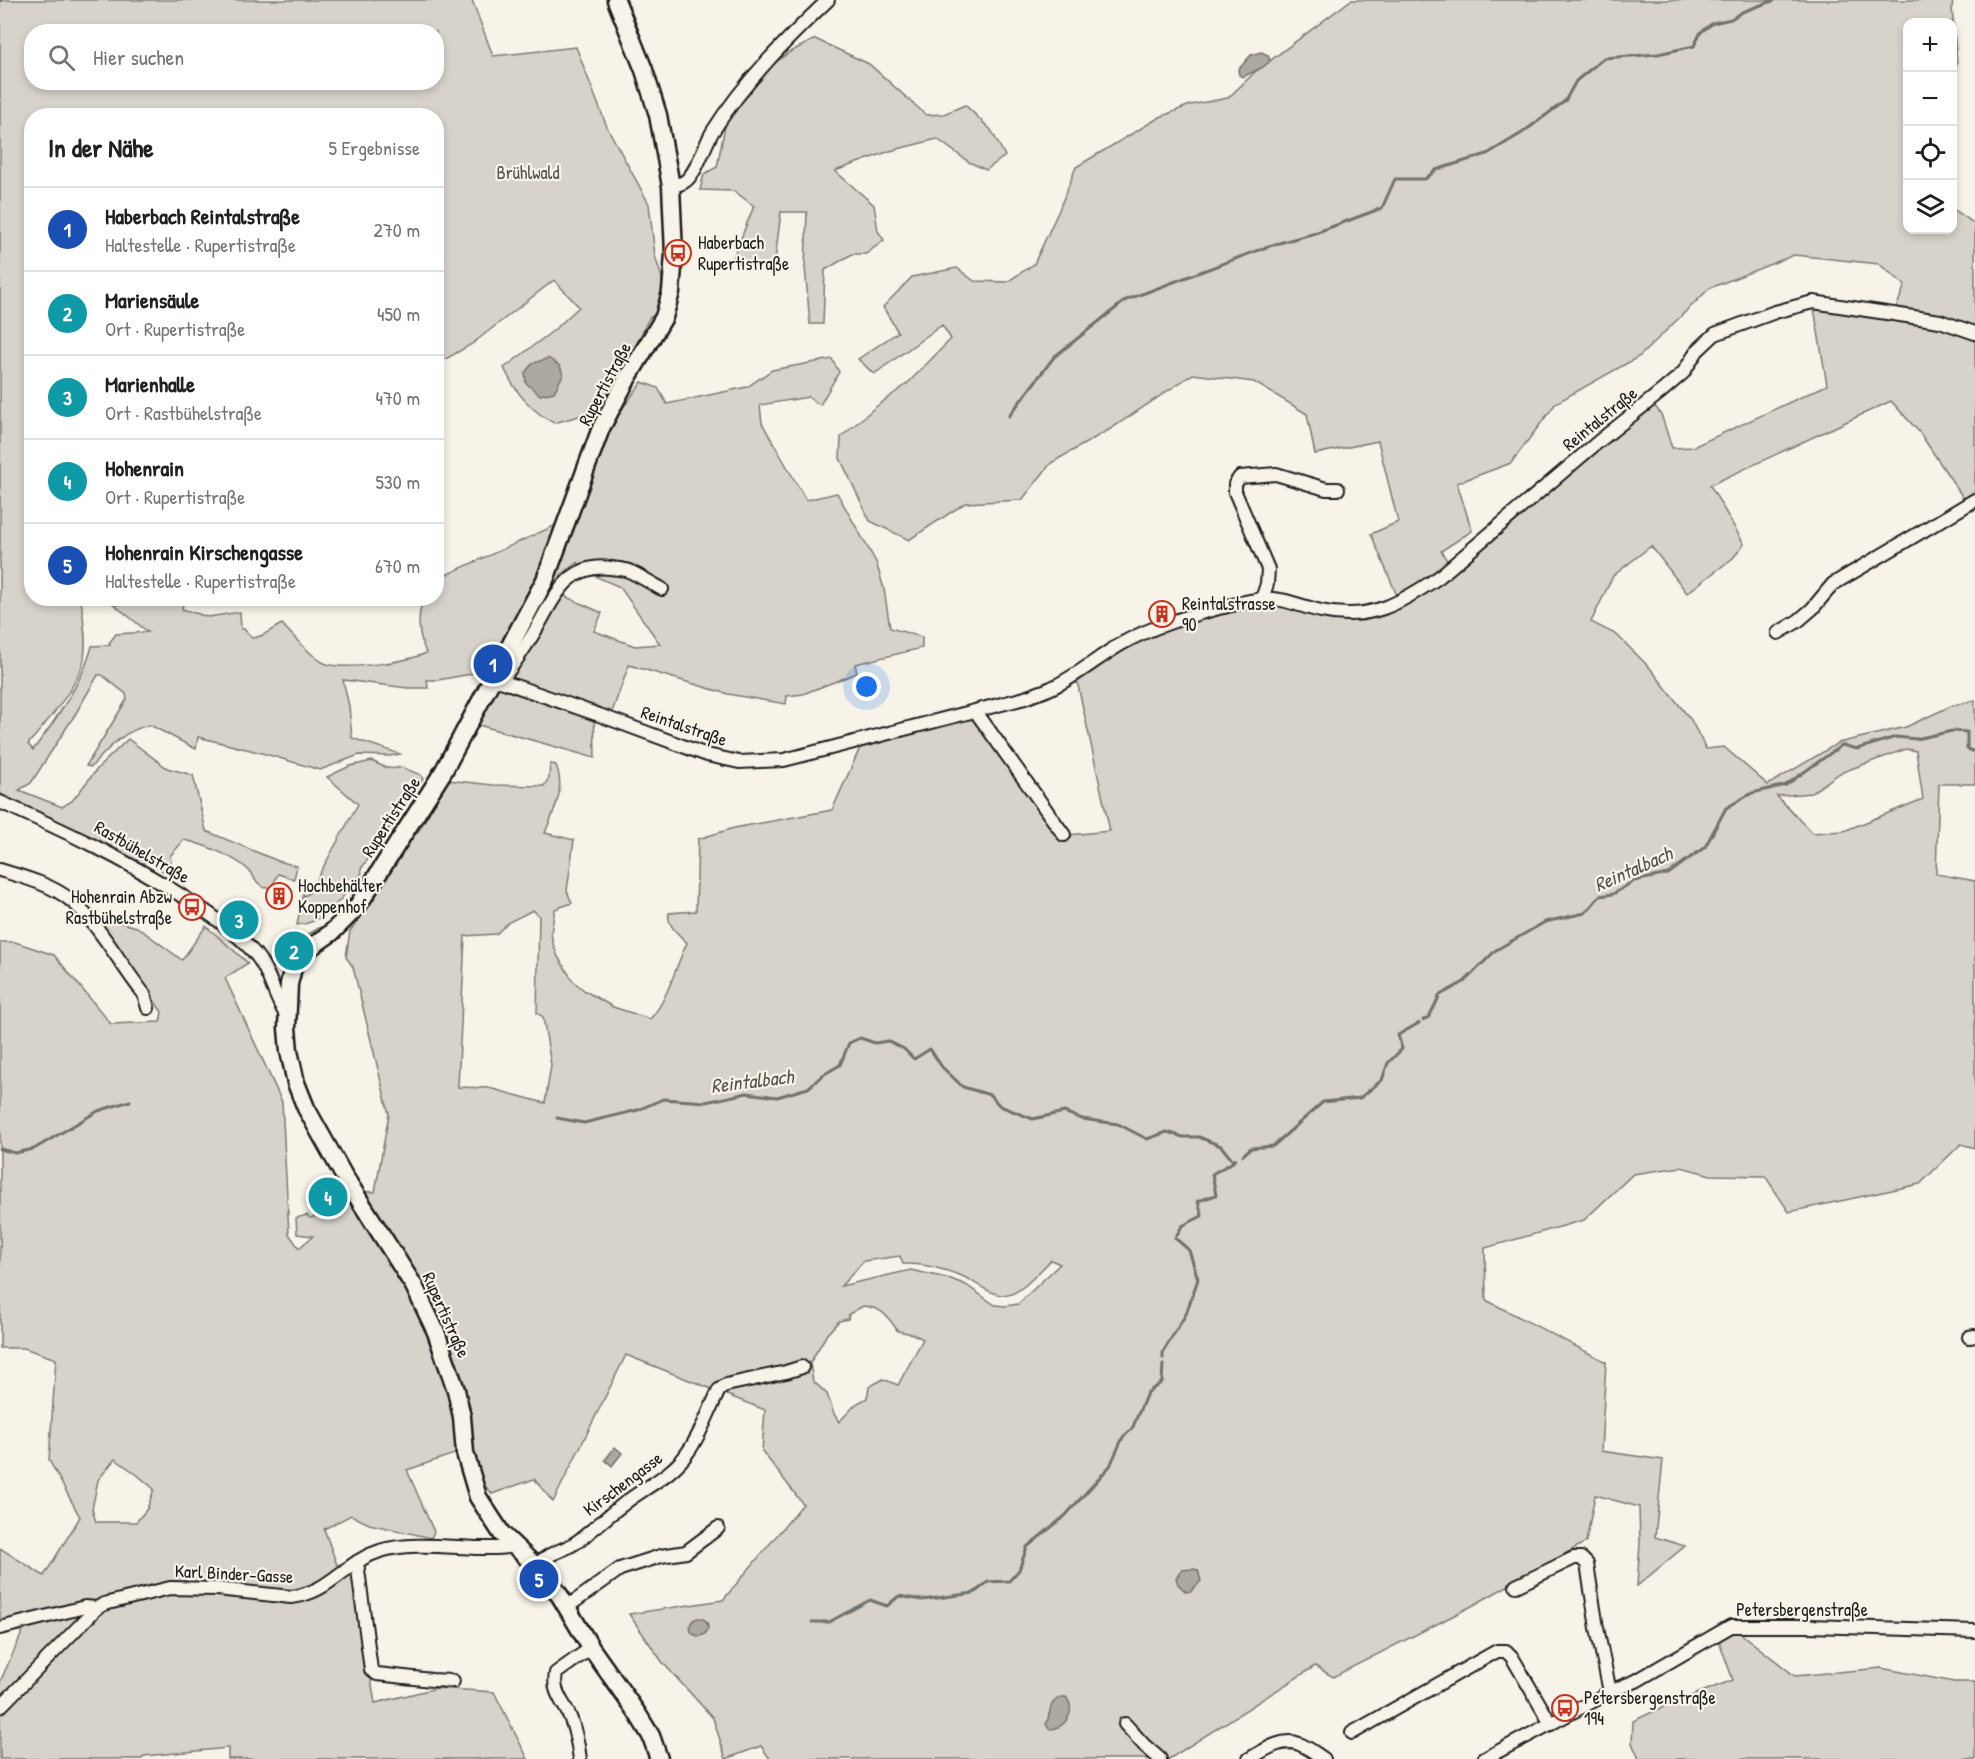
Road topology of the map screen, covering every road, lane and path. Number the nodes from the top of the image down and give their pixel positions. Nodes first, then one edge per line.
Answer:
1 (616, 0) edge
2 (828, 0) edge
3 (671, 186) junction
4 (1975, 333) edge
5 (1338, 489) dead end
6 (1975, 500) edge
7 (662, 589) dead end
8 (1262, 598) junction
9 (1778, 633) dead end
10 (495, 682) junction
11 (976, 712) junction
12 (0, 802) edge
13 (1064, 835) dead end
14 (0, 870) edge
15 (148, 1008) dead end
16 (287, 1016) junction
17 (802, 1367) dead end
18 (717, 1528) dead end
19 (513, 1546) junction
20 (357, 1562) junction
21 (535, 1566) junction
22 (1516, 1586) dead end
23 (567, 1607) junction
24 (97, 1608) junction
25 (0, 1628) edge
26 (1975, 1631) edge
27 (591, 1648) junction
28 (453, 1680) dead end
29 (1610, 1692) junction
30 (0, 1707) edge
31 (1125, 1724) dead end
32 (1551, 1724) junction
33 (1352, 1732) dead end
34 (580, 1759) edge
35 (659, 1759) edge
36 (1160, 1759) edge
37 (1249, 1759) edge
38 (1324, 1759) edge
39 (1484, 1759) edge

1 - 3 main road, Rupertistraße
2 - 3 street
3 - 10 main road, Rupertistraße
4 - 8 street, Reintalstraße
5 - 8 street
6 - 9 street
7 - 10 street
8 - 11 street, Reintalstraße
10 - 11 street, Reintalstraße
10 - 16 main road, Rupertistraße
11 - 13 street
12 - 16 street, Rastbühelstraße
14 - 15 street
16 - 19 main road, Rupertistraße
17 - 21 street, Kirschengasse
18 - 23 street
19 - 20 street, Karl Binder-Gasse
19 - 21 main road, Rupertistraße
20 - 24 street, Karl Binder-Gasse
20 - 28 street
21 - 23 main road, Rupertistraße
22 - 29 street
23 - 27 main road, Rupertistraße
24 - 25 street
24 - 30 street, Karl Binder-Gasse
26 - 29 street, Petersbergenstraße
27 - 34 street
27 - 35 main road, Rupertistraße
29 - 32 street, Petersbergenstraße
31 - 36 street
32 - 33 street
32 - 39 street, Petersbergenstraße
37 - 38 street

